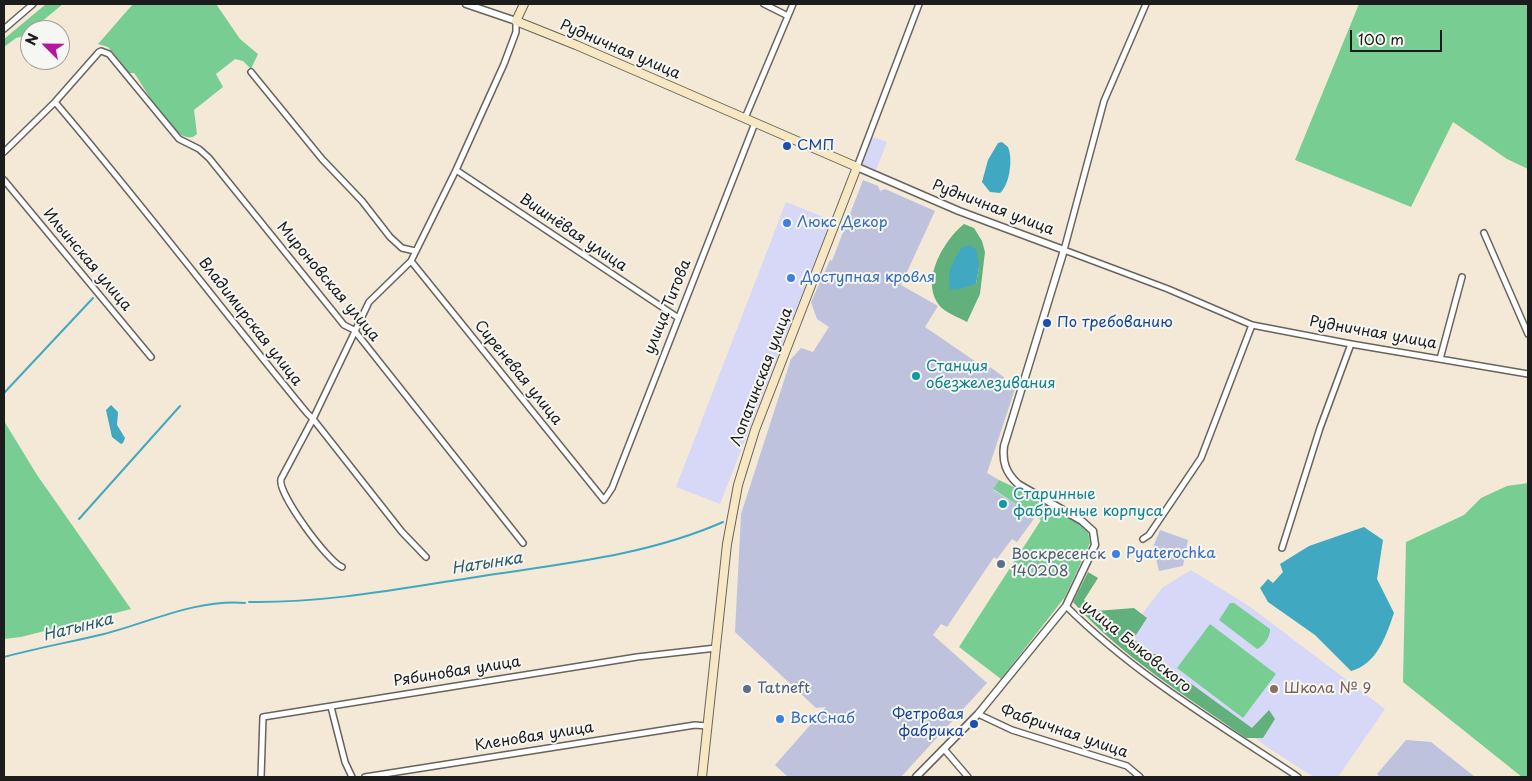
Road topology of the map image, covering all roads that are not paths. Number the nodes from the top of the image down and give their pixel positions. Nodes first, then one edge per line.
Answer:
1 (33, 4) edge
2 (466, 4) edge
3 (524, 4) edge
4 (764, 4) edge
5 (793, 4) edge
6 (919, 4) edge
7 (1146, 4) edge
8 (788, 16) junction
9 (516, 21) junction
10 (4, 29) edge
11 (251, 72) dead end
12 (56, 102) junction
13 (744, 118) junction
14 (755, 123) junction
15 (4, 152) edge
16 (857, 168) junction
17 (456, 170) junction
18 (4, 180) edge
19 (1484, 234) dead end
20 (1064, 250) junction
21 (415, 251) junction
22 (411, 261) junction
23 (1462, 277) dead end
24 (677, 317) junction
25 (1252, 325) junction
26 (354, 330) junction
27 (1528, 334) edge
28 (1351, 344) junction
29 (152, 356) dead end
30 (1440, 359) junction
31 (1528, 374) edge
32 (313, 419) junction
33 (604, 500) joint
34 (1143, 538) dead end
35 (523, 543) dead end
36 (1282, 548) dead end
37 (426, 557) dead end
38 (342, 567) dead end
39 (1066, 606) junction
40 (716, 648) junction
41 (331, 707) junction
42 (978, 714) junction
43 (708, 726) junction
44 (944, 749) junction
45 (261, 777) edge
46 (352, 777) edge
47 (364, 777) edge
48 (702, 777) edge
49 (916, 777) edge
50 (968, 777) edge
51 (1140, 777) edge
52 (1298, 777) edge

1 - 10 street
2 - 9 street, Рудничная улица
3 - 9 main road
4 - 8 street
5 - 8 street
6 - 16 street, Лопатинская улица
7 - 20 street
8 - 13 street
9 - 13 main road, Рудничная улица
9 - 17 street
11 - 21 street
12 - 15 street
12 - 26 street, Мироновская улица
12 - 32 street, Владимирская улица
13 - 14 main road, Рудничная улица
14 - 16 main road, Рудничная улица
14 - 24 street, улица Титова
16 - 20 street, Рудничная улица
16 - 40 main road, Лопатинская улица
17 - 21 street
17 - 24 street, Вишнёвая улица
18 - 29 street, Ильинская улица
19 - 27 street
20 - 25 street, Рудничная улица
20 - 39 street
21 - 22 street
22 - 26 street
22 - 33 street, Сиреневая улица
23 - 30 street
24 - 33 street, улица Титова
25 - 28 street, Рудничная улица
25 - 34 street
26 - 32 street
26 - 35 street, Мироновская улица
28 - 30 street, Рудничная улица
28 - 36 street
30 - 31 street, Рудничная улица
32 - 37 street, Владимирская улица
32 - 38 street
39 - 42 street, улица Быковского
39 - 52 street, улица Быковского
40 - 41 street, Рябиновая улица
40 - 43 main road, Лопатинская улица
41 - 45 street, Рябиновая улица
41 - 46 street
42 - 44 street, улица Быковского
42 - 51 street, Фабричная улица
43 - 47 street, Кленовая улица
43 - 48 main road, Лопатинская улица
44 - 49 street, улица Быковского
44 - 50 street

